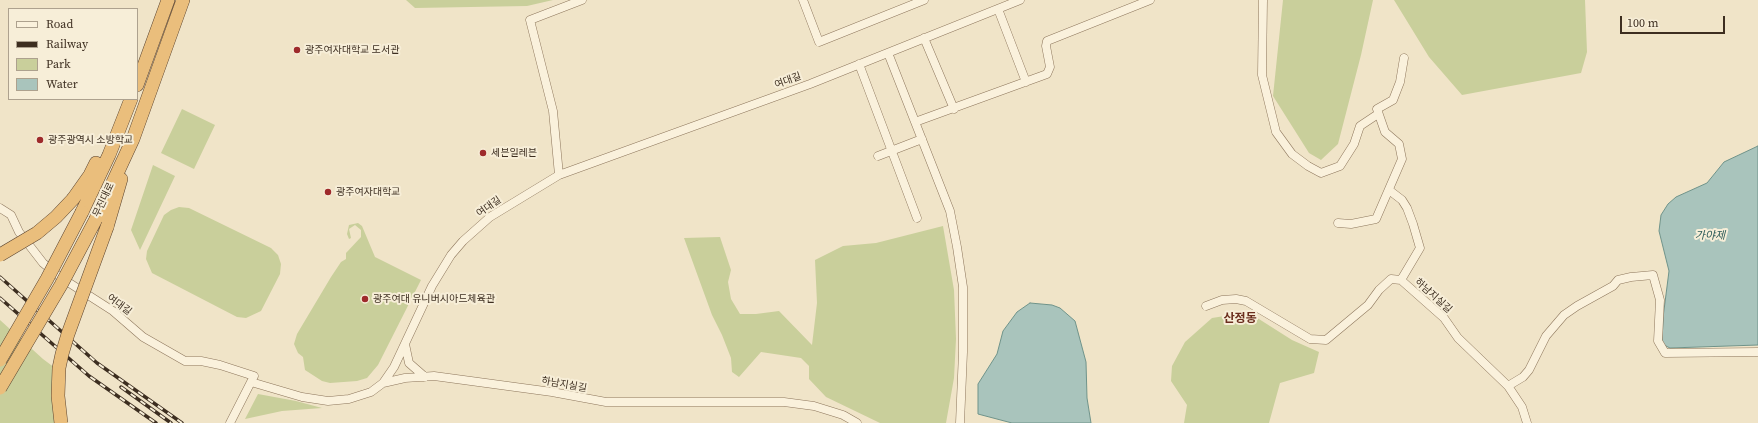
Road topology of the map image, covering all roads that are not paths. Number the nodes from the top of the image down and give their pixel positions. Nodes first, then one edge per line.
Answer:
1 (168, 0) edge
2 (183, 0) edge
3 (582, 0) edge
4 (803, 0) edge
5 (924, 0) edge
6 (1020, 0) edge
7 (1150, 0) edge
8 (1263, 0) edge
9 (1000, 5) edge
10 (924, 38) junction
11 (888, 53) junction
12 (1404, 58) dead end
13 (859, 64) junction
14 (138, 82) edge
15 (1026, 82) junction
16 (129, 100) edge
17 (130, 100) edge
18 (954, 109) junction
19 (1378, 114) junction
20 (916, 122) junction
21 (133, 139) junction
22 (922, 139) junction
23 (892, 151) junction
24 (878, 156) dead end
25 (559, 175) junction
26 (1389, 190) junction
27 (0, 208) edge
28 (917, 218) dead end
29 (1338, 223) dead end
30 (0, 255) edge
31 (1401, 280) junction
32 (1206, 306) dead end
33 (405, 344) junction
34 (1758, 352) edge
35 (0, 360) edge
36 (424, 377) junction
37 (251, 382) junction
38 (383, 383) junction
39 (1508, 386) junction
40 (0, 388) edge
41 (61, 423) edge
42 (230, 423) edge
43 (857, 423) edge
44 (960, 423) edge
45 (1527, 423) edge

1 - 14 highway
2 - 21 highway, 무진대로
3 - 25 street
4 - 5 street
6 - 9 street, 여대길
7 - 15 street
8 - 19 street
9 - 10 street, 여대길
9 - 15 street
10 - 11 street, 여대길
10 - 18 street
11 - 13 street, 여대길
11 - 20 street
12 - 19 street
13 - 23 street
13 - 25 street, 여대길
15 - 18 street
16 - 30 highway, bridge
17 - 35 highway, 무진대로, bridge
18 - 20 street
19 - 26 street
20 - 22 street
21 - 40 highway, 무진대로, bridge
21 - 41 highway, bridge
22 - 23 street
22 - 44 street
23 - 24 street
23 - 28 street
25 - 33 street, 여대길
26 - 29 street
26 - 31 street
27 - 37 street, 여대길
31 - 32 street, 하남지실길
31 - 39 street, 하남지실길
33 - 36 street
33 - 38 street, 여대길
34 - 39 street
36 - 38 street, 하남지실길
36 - 43 street, 하남지실길
37 - 38 street, 여대길
37 - 42 street
39 - 45 street, 하남지실길

